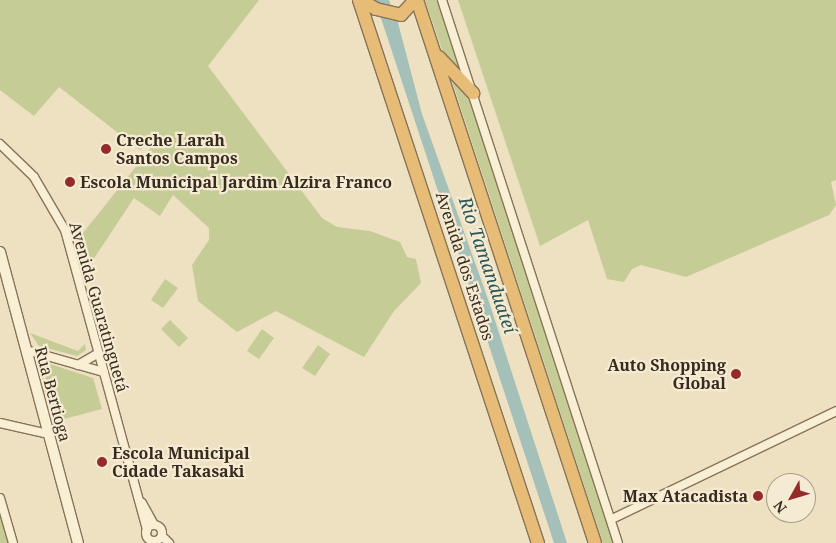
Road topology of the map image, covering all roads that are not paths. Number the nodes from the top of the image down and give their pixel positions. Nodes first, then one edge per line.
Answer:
1 (416, 0) edge
2 (442, 0) edge
3 (364, 2) edge
4 (436, 54) junction
5 (473, 93) junction
6 (0, 144) edge
7 (0, 252) edge
8 (26, 350) junction
9 (99, 353) junction
10 (78, 365) junction
11 (104, 372) junction
12 (836, 411) edge
13 (0, 423) edge
14 (48, 434) junction
15 (138, 497) junction
16 (0, 498) edge
17 (614, 518) junction
18 (154, 525) junction
19 (147, 530) junction
20 (162, 536) junction
21 (151, 542) edge
22 (13, 543) edge
23 (78, 543) edge
24 (169, 543) edge
25 (538, 543) edge
26 (595, 543) edge
27 (618, 543) edge

1 - 3 highway
1 - 4 highway
2 - 5 street
3 - 25 highway, Avenida dos Estados
4 - 5 highway
4 - 26 highway
5 - 17 street
6 - 9 street, Avenida Guaratinguetá
7 - 8 street, Rua Bertioga
8 - 10 street
8 - 14 street, Rua Bertioga
9 - 10 street
9 - 11 street, Avenida Guaratinguetá
10 - 11 street
11 - 15 street, Avenida Guaratinguetá
12 - 17 street
13 - 14 street
14 - 23 street, Rua Bertioga
15 - 18 street, Avenida Guaratinguetá
15 - 19 street, Avenida Guaratinguetá
16 - 22 street
17 - 27 street
18 - 19 street
18 - 20 street, Avenida Guaratinguetá
19 - 21 street, Avenida Guaratinguetá
20 - 21 street
20 - 24 street

